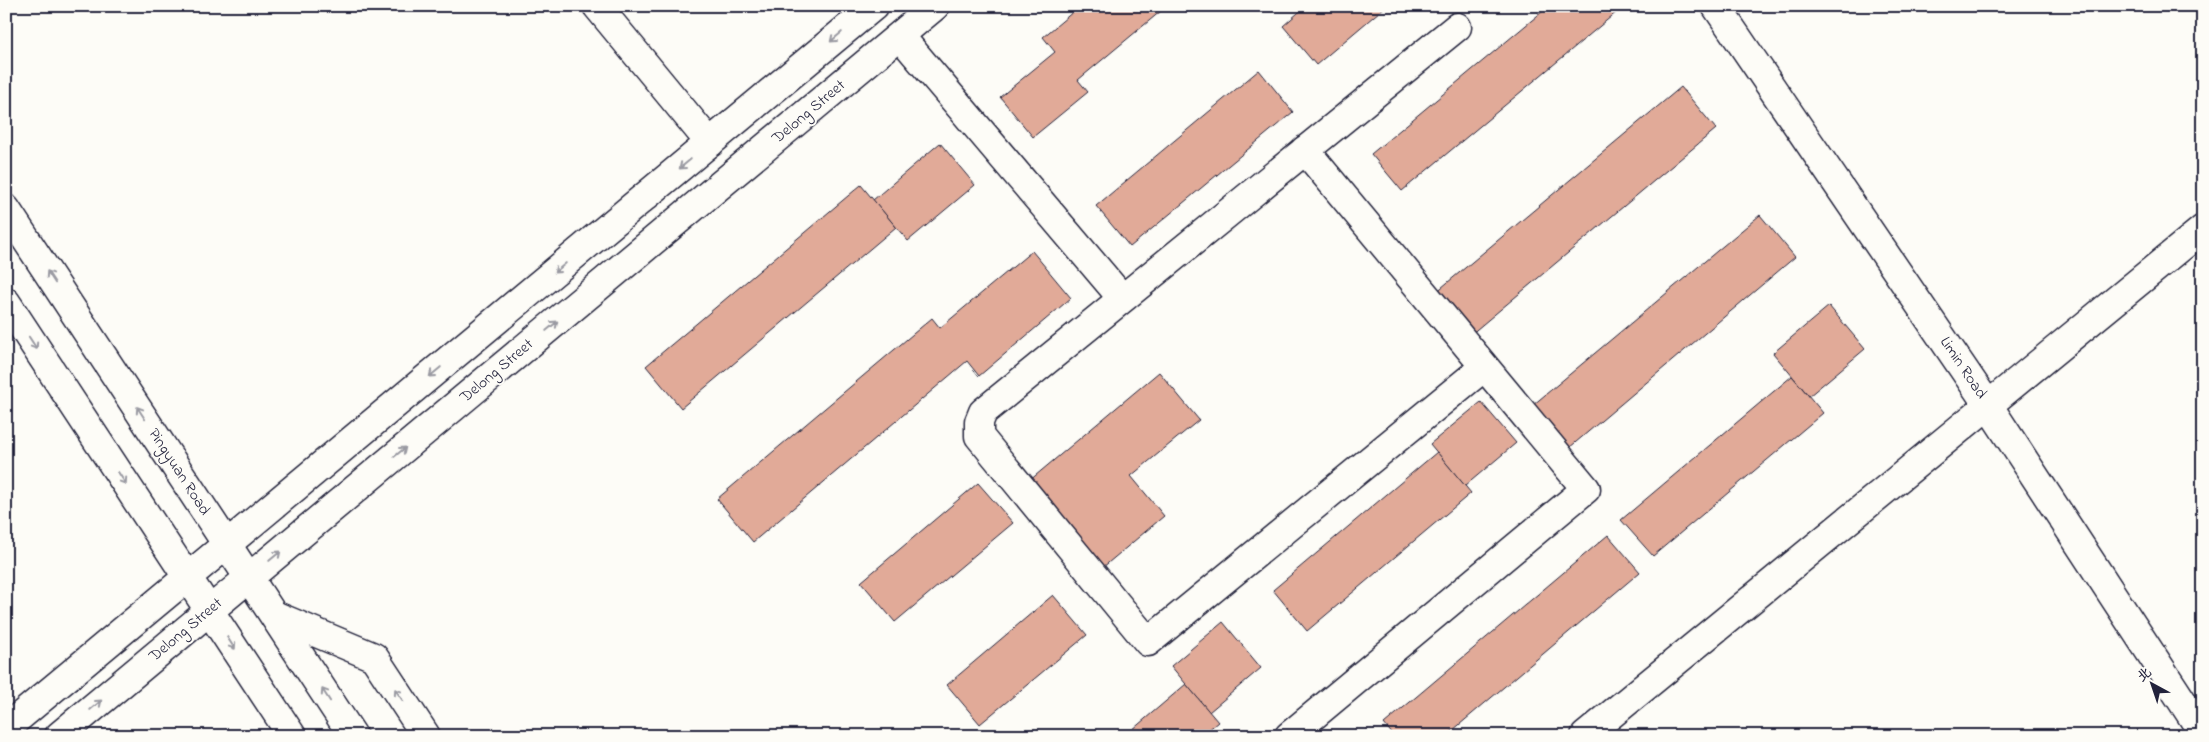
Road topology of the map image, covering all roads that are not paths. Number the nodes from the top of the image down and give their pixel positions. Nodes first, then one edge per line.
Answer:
1 (597, 6) edge
2 (874, 6) edge
3 (936, 6) edge
4 (1716, 6) edge
5 (1457, 27) dead end
6 (900, 36) junction
7 (710, 143) junction
8 (1305, 150) junction
9 (6, 209) edge
10 (2203, 229) edge
11 (1122, 298) junction
12 (6, 302) edge
13 (1484, 367) junction
14 (1988, 405) junction
15 (227, 545) junction
16 (187, 577) junction
17 (249, 578) junction
18 (209, 611) junction
19 (274, 615) junction
20 (6, 728) edge
21 (2203, 733) edge
22 (59, 736) edge
23 (292, 736) edge
24 (352, 736) edge
25 (426, 736) edge
26 (1289, 736) edge
27 (1585, 736) edge

1 - 7 main road
2 -> 7 main road
3 - 6 main road, Delong Street
4 - 14 main road, Limin Road
5 - 8 main road
6 - 11 main road
17 -> 6 main road, Delong Street
7 -> 15 main road
8 - 11 main road
8 - 13 main road
15 -> 9 main road, Pingyuan Road
10 - 14 main road
11 - 13 main road
12 -> 16 main road
13 - 26 main road
14 - 21 main road, Limin Road
14 - 27 main road
15 - 16 main road
15 - 17 main road, Pingyuan Road
16 - 18 main road
16 - 20 main road
17 - 18 main road, Delong Street
17 - 19 main road, Pingyuan Road
22 -> 18 main road, Delong Street
18 -> 23 main road
24 -> 19 main road, Pingyuan Road
25 -> 19 main road

